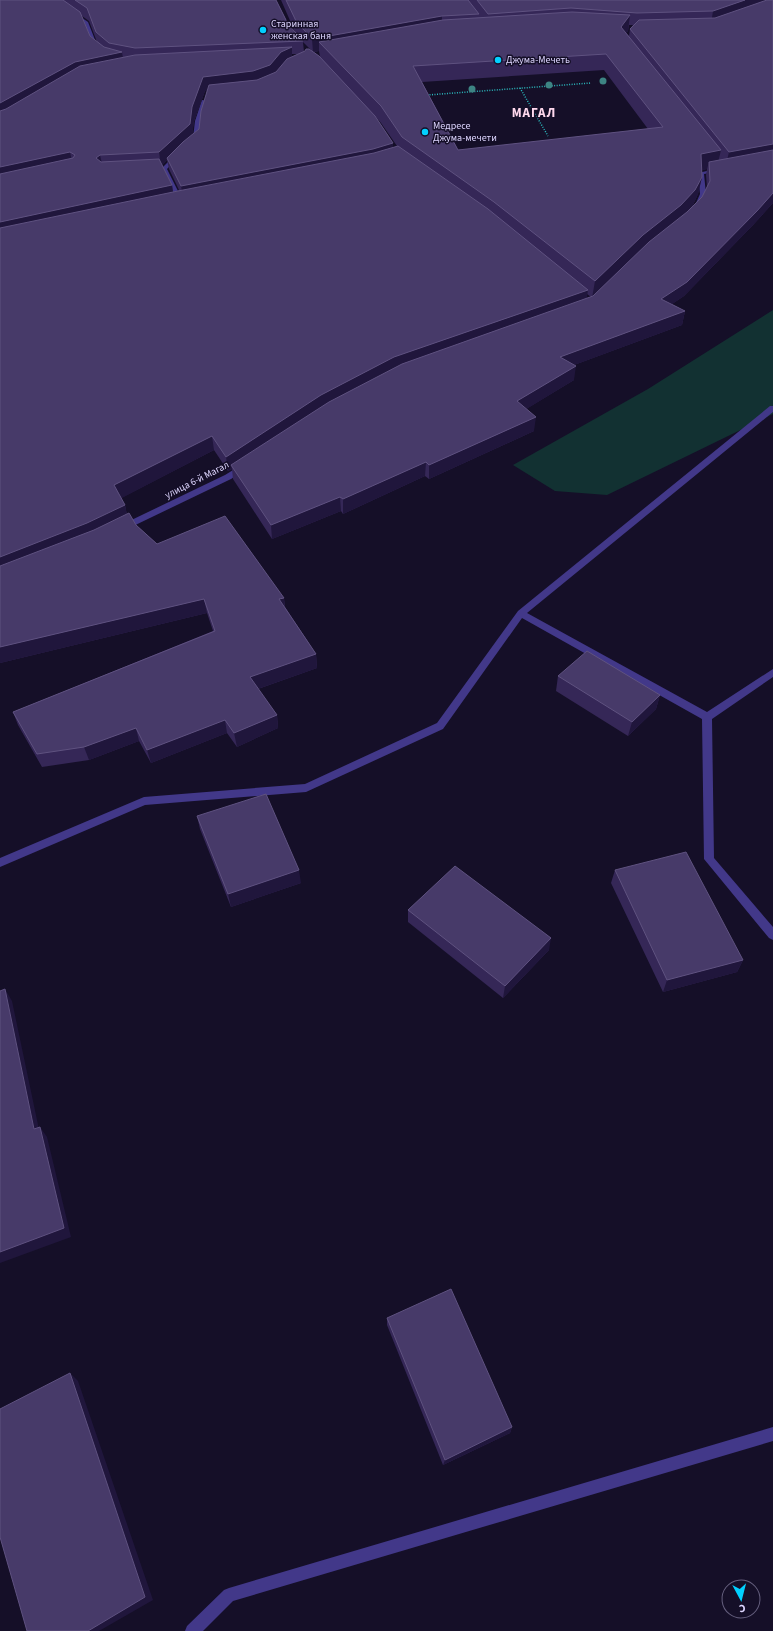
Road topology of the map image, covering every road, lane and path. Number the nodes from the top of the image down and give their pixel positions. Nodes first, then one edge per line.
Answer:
1 (53, 0) edge
2 (104, 54) edge
3 (591, 83) dead end
4 (520, 88) junction
5 (207, 93) edge
6 (422, 96) edge
7 (548, 136) dead end
8 (720, 163) edge
9 (156, 170) edge
10 (164, 170) junction
11 (187, 199) edge
12 (180, 201) junction
13 (172, 202) edge
14 (691, 214) edge
15 (773, 408) edge
16 (247, 464) edge
17 (115, 531) edge
18 (522, 613) junction
19 (771, 676) edge
20 (707, 717) junction
21 (0, 862) edge
22 (773, 935) edge
23 (773, 1434) edge
24 (192, 1631) edge

1 - 2 street
3 - 4 path
4 - 6 path
4 - 7 path
5 - 10 street
8 - 14 street
9 - 10 street
10 - 12 street
11 - 12 street
12 - 13 street
15 - 18 street
16 - 17 street, улица 6-й Магал
18 - 20 street
18 - 21 street
19 - 20 street
20 - 22 street
23 - 24 street

